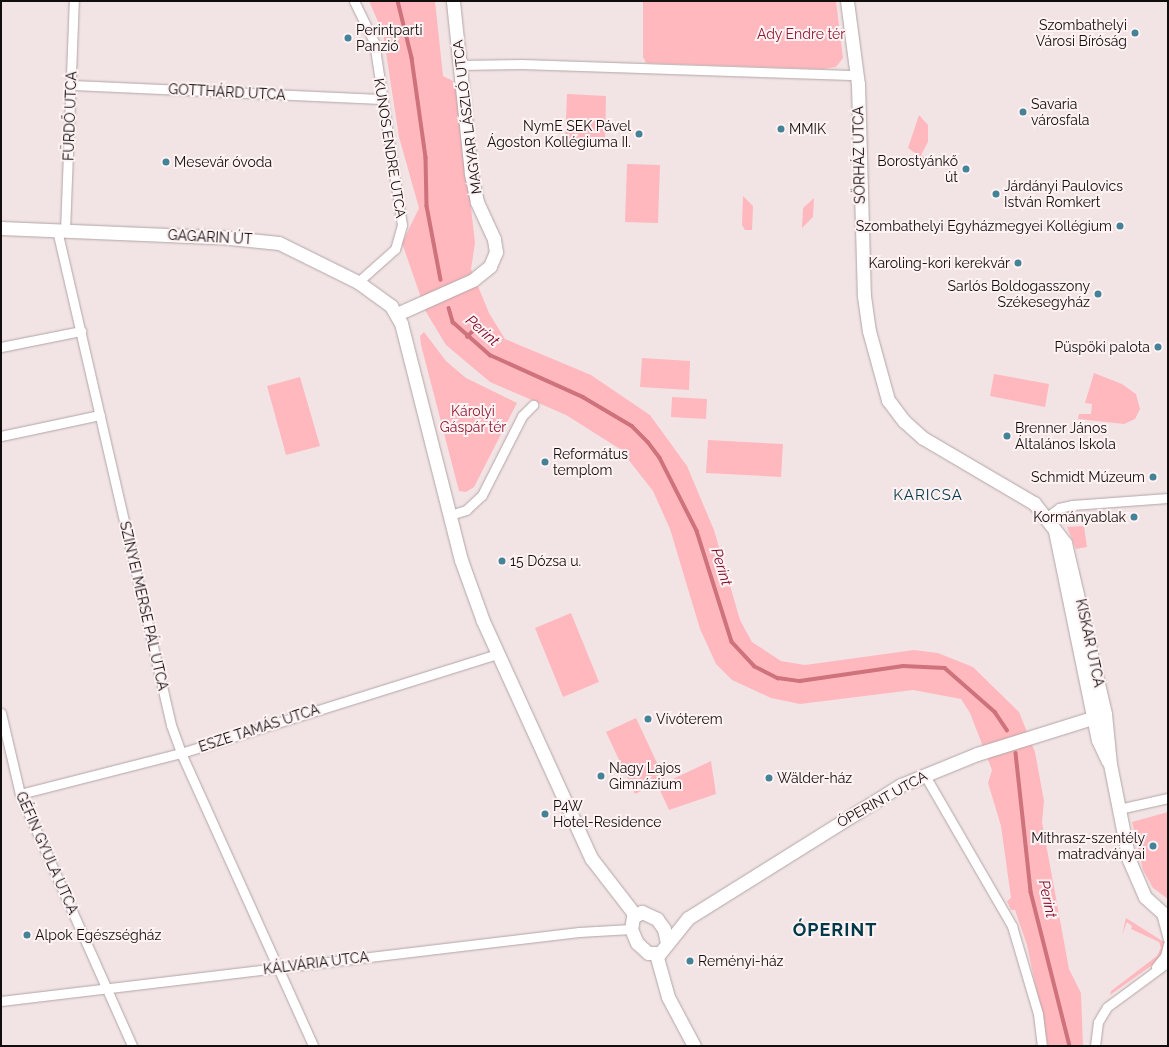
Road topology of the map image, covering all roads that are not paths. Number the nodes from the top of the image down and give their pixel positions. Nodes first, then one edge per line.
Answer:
1 (74, 1) edge
2 (354, 1) edge
3 (453, 1) edge
4 (847, 1) edge
5 (460, 65) junction
6 (858, 75) junction
7 (72, 85) junction
8 (382, 99) junction
9 (1, 228) edge
10 (61, 230) junction
11 (358, 282) junction
12 (397, 314) junction
13 (81, 331) junction
14 (1, 347) edge
15 (533, 405) dead end
16 (100, 415) junction
17 (1, 436) edge
18 (1168, 498) edge
19 (450, 515) junction
20 (1051, 522) junction
21 (1063, 579) junction
22 (1079, 597) junction
23 (497, 654) junction
24 (1, 713) edge
25 (1099, 715) junction
26 (181, 753) junction
27 (924, 774) junction
28 (20, 794) junction
29 (1168, 798) edge
30 (1119, 809) junction
31 (635, 915) junction
32 (1165, 915) edge
33 (688, 918) junction
34 (657, 919) junction
35 (630, 929) junction
36 (1168, 938) edge
37 (667, 943) junction
38 (1168, 944) edge
39 (656, 954) junction
40 (1168, 962) edge
41 (277, 967) junction
42 (1146, 976) junction
43 (108, 989) junction
44 (1, 1001) edge
45 (132, 1046) edge
46 (313, 1046) edge
47 (694, 1046) edge
48 (1042, 1046) edge
49 (1095, 1046) edge

1 - 7 street, FÜRDŐ UTCA
2 - 8 street, KUNOS ENDRE UTCA
3 - 5 street, MAGYAR LÁSZLÓ UTCA
4 - 6 street, SÖRHÁZ UTCA
5 - 6 street
5 - 12 street, MAGYAR LÁSZLÓ UTCA
6 - 20 street, SÖRHÁZ UTCA
7 - 8 street, GOTTHÁRD UTCA
7 - 10 street, FÜRDŐ UTCA
8 - 11 street, KUNOS ENDRE UTCA
9 - 10 street, GAGARIN ÚT
10 - 11 street, GAGARIN ÚT
10 - 13 street, SZINYEI MERSE PÁL UTCA
11 - 12 street, GAGARIN ÚT
12 - 19 street
13 - 14 street
13 - 16 street, SZINYEI MERSE PÁL UTCA
15 - 19 street
16 - 17 street
16 - 26 street, SZINYEI MERSE PÁL UTCA
18 - 20 street
19 - 23 street
20 - 21 street, KISKAR UTCA
20 - 22 street, KISKAR UTCA
21 - 22 street
21 - 25 street, KISKAR UTCA
22 - 25 street, KISKAR UTCA
23 - 26 street, ESZE TAMÁS UTCA
23 - 31 street
24 - 28 street, GÉFIN GYULA UTCA
25 - 27 street, ÓPERINT UTCA
25 - 30 street, KISKAR UTCA
26 - 28 street, ESZE TAMÁS UTCA
26 - 41 street, SZINYEI MERSE PÁL UTCA
27 - 33 street, ÓPERINT UTCA
27 - 48 street
28 - 43 street, GÉFIN GYULA UTCA
29 - 30 street
30 - 32 street, KISKAR UTCA
31 - 34 street
31 - 35 street
32 - 36 street
33 - 34 street, ÓPERINT UTCA
33 - 37 street, ÓPERINT UTCA
34 - 37 street
35 - 39 street
35 - 41 street, KÁLVÁRIA UTCA
37 - 39 street
38 - 42 street
39 - 47 street
40 - 42 street
41 - 43 street, KÁLVÁRIA UTCA
41 - 46 street, SZINYEI MERSE PÁL UTCA
42 - 49 street
43 - 44 street, KÁLVÁRIA UTCA
43 - 45 street, GÉFIN GYULA UTCA

